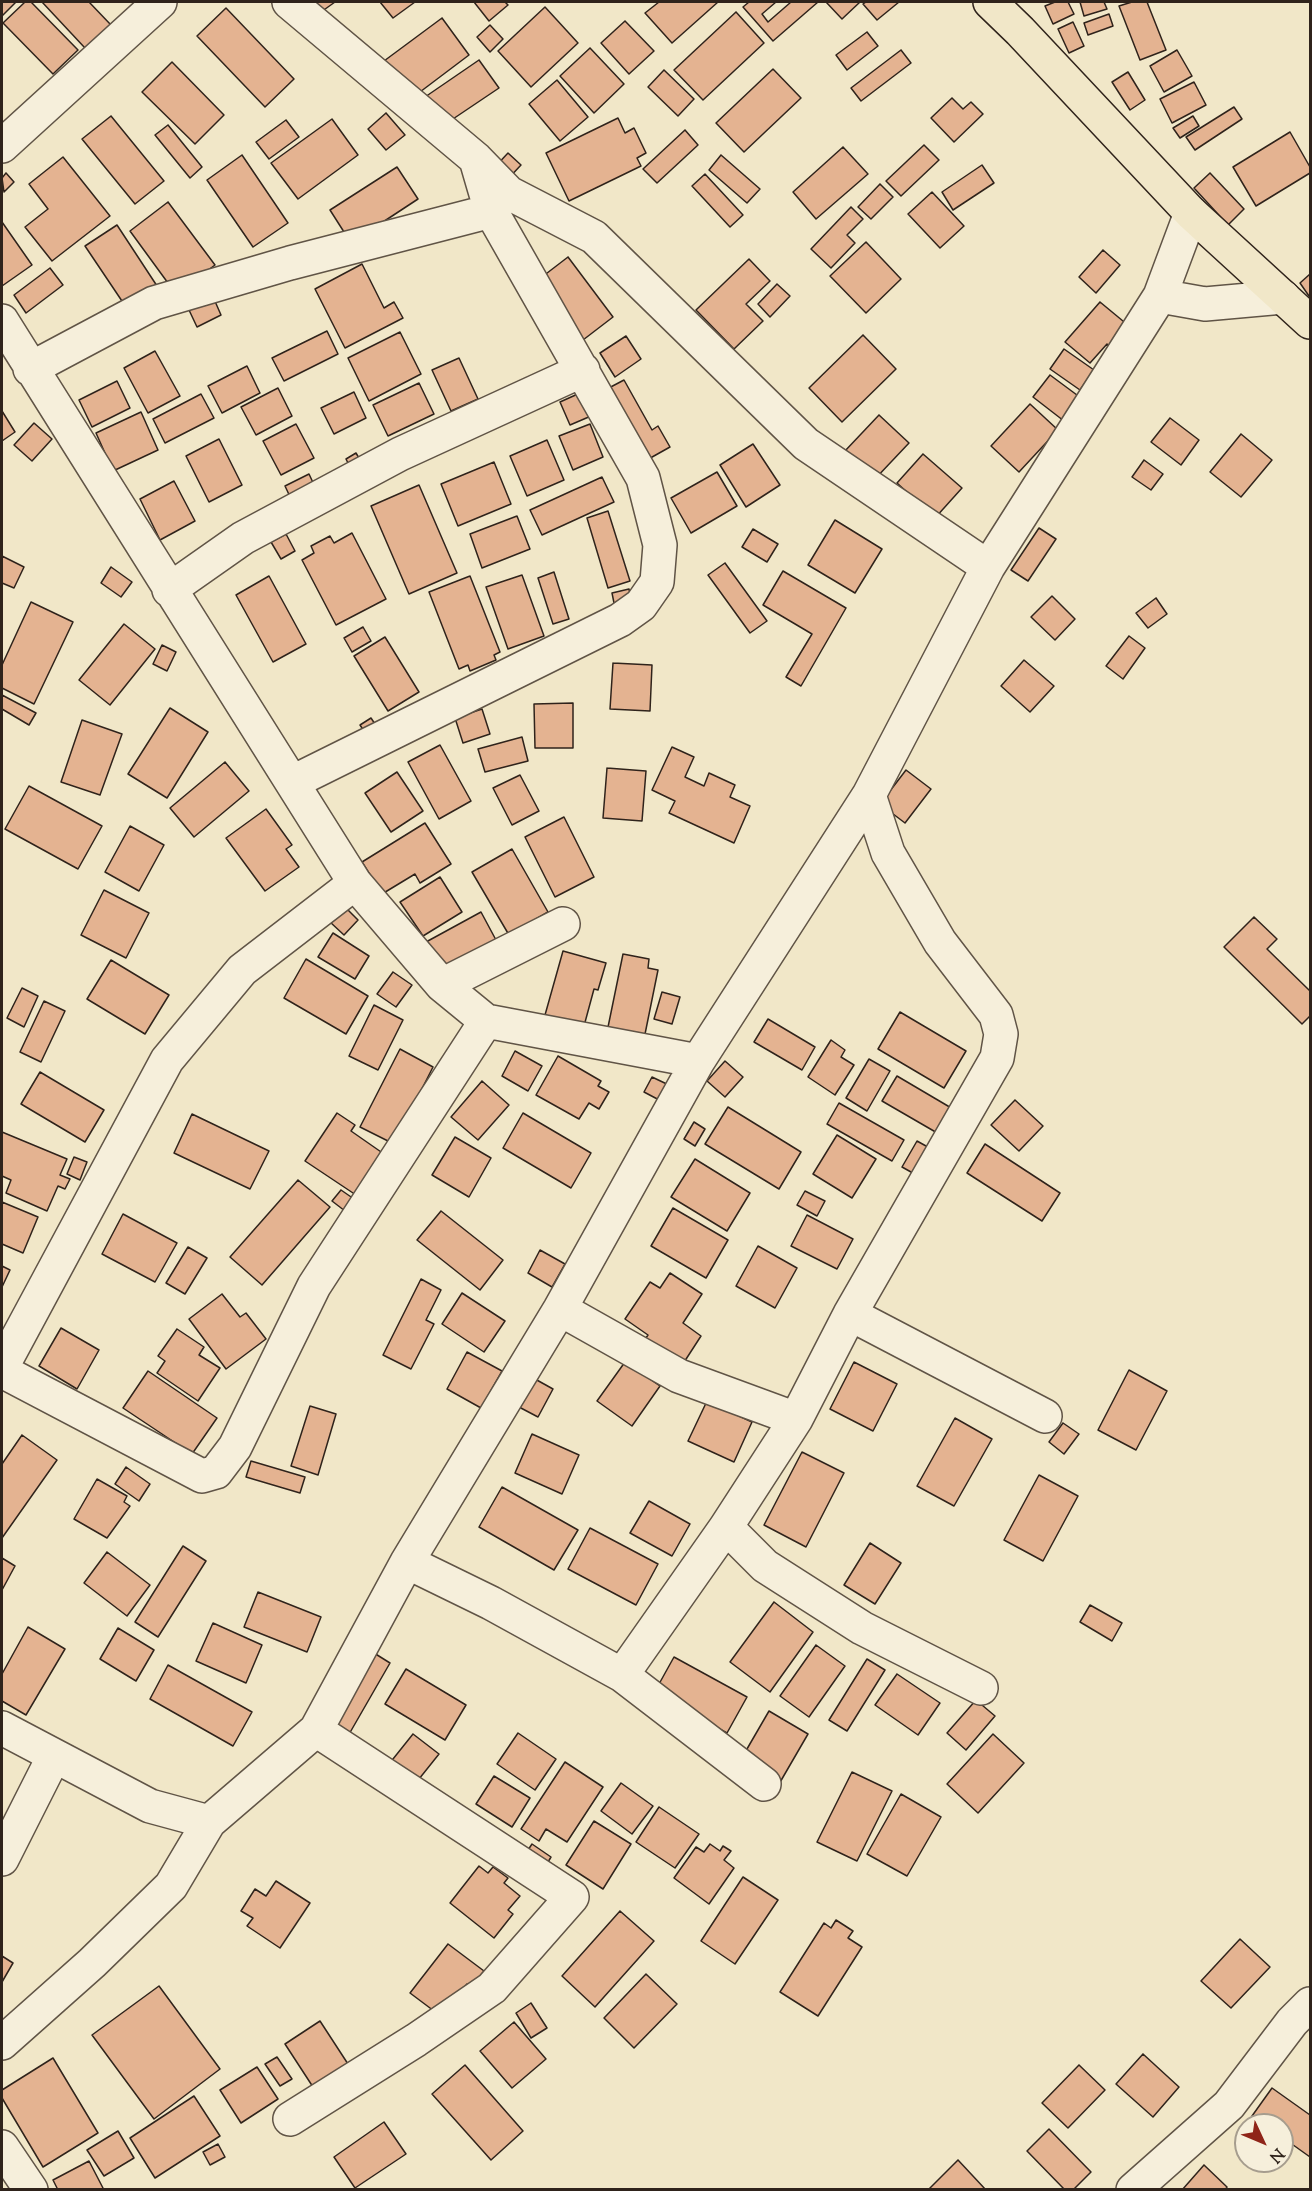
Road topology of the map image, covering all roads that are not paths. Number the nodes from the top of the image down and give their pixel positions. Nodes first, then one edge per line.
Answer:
1 (160, 2) edge
2 (289, 2) edge
3 (990, 2) edge
4 (2, 146) edge
5 (476, 159) junction
6 (491, 211) junction
7 (1191, 213) junction
8 (1160, 296) junction
9 (1283, 297) junction
10 (2, 321) edge
11 (1311, 322) edge
12 (30, 369) junction
13 (582, 370) junction
14 (988, 567) junction
15 (169, 590) junction
16 (293, 782) junction
17 (869, 795) junction
18 (355, 883) junction
19 (563, 924) dead end
20 (442, 985) junction
21 (486, 1021) junction
22 (698, 1060) junction
23 (560, 1309) junction
24 (850, 1314) junction
25 (2, 1369) edge
26 (1045, 1416) dead end
27 (796, 1419) junction
28 (726, 1527) junction
29 (407, 1562) junction
30 (622, 1675) junction
31 (981, 1688) dead end
32 (2, 1728) edge
33 (316, 1730) junction
34 (54, 1756) junction
35 (764, 1784) dead end
36 (209, 1822) junction
37 (2, 1858) edge
38 (1311, 2004) edge
39 (2, 2043) edge
40 (290, 2119) dead end
41 (2, 2147) edge
42 (32, 2190) edge
43 (1133, 2190) edge

1 - 4 street
2 - 5 street
3 - 7 main road
5 - 6 street
5 - 14 street
6 - 12 street
6 - 13 street
7 - 8 street
7 - 9 main road
8 - 9 street
8 - 14 street
9 - 11 main road
10 - 12 street
12 - 15 street
13 - 15 street
13 - 16 street
14 - 17 street
15 - 16 street
16 - 18 street
17 - 22 street
17 - 24 street
18 - 20 street
18 - 25 street
19 - 20 street
20 - 21 street
21 - 22 street
21 - 25 street
22 - 23 street
23 - 27 street
23 - 29 street
24 - 26 street
24 - 27 street
27 - 28 street
28 - 30 street
28 - 31 street
29 - 30 street
29 - 33 street
30 - 35 street
32 - 34 street
33 - 36 street
33 - 40 street
34 - 36 street
34 - 37 street
36 - 39 street
38 - 43 street
41 - 42 street

